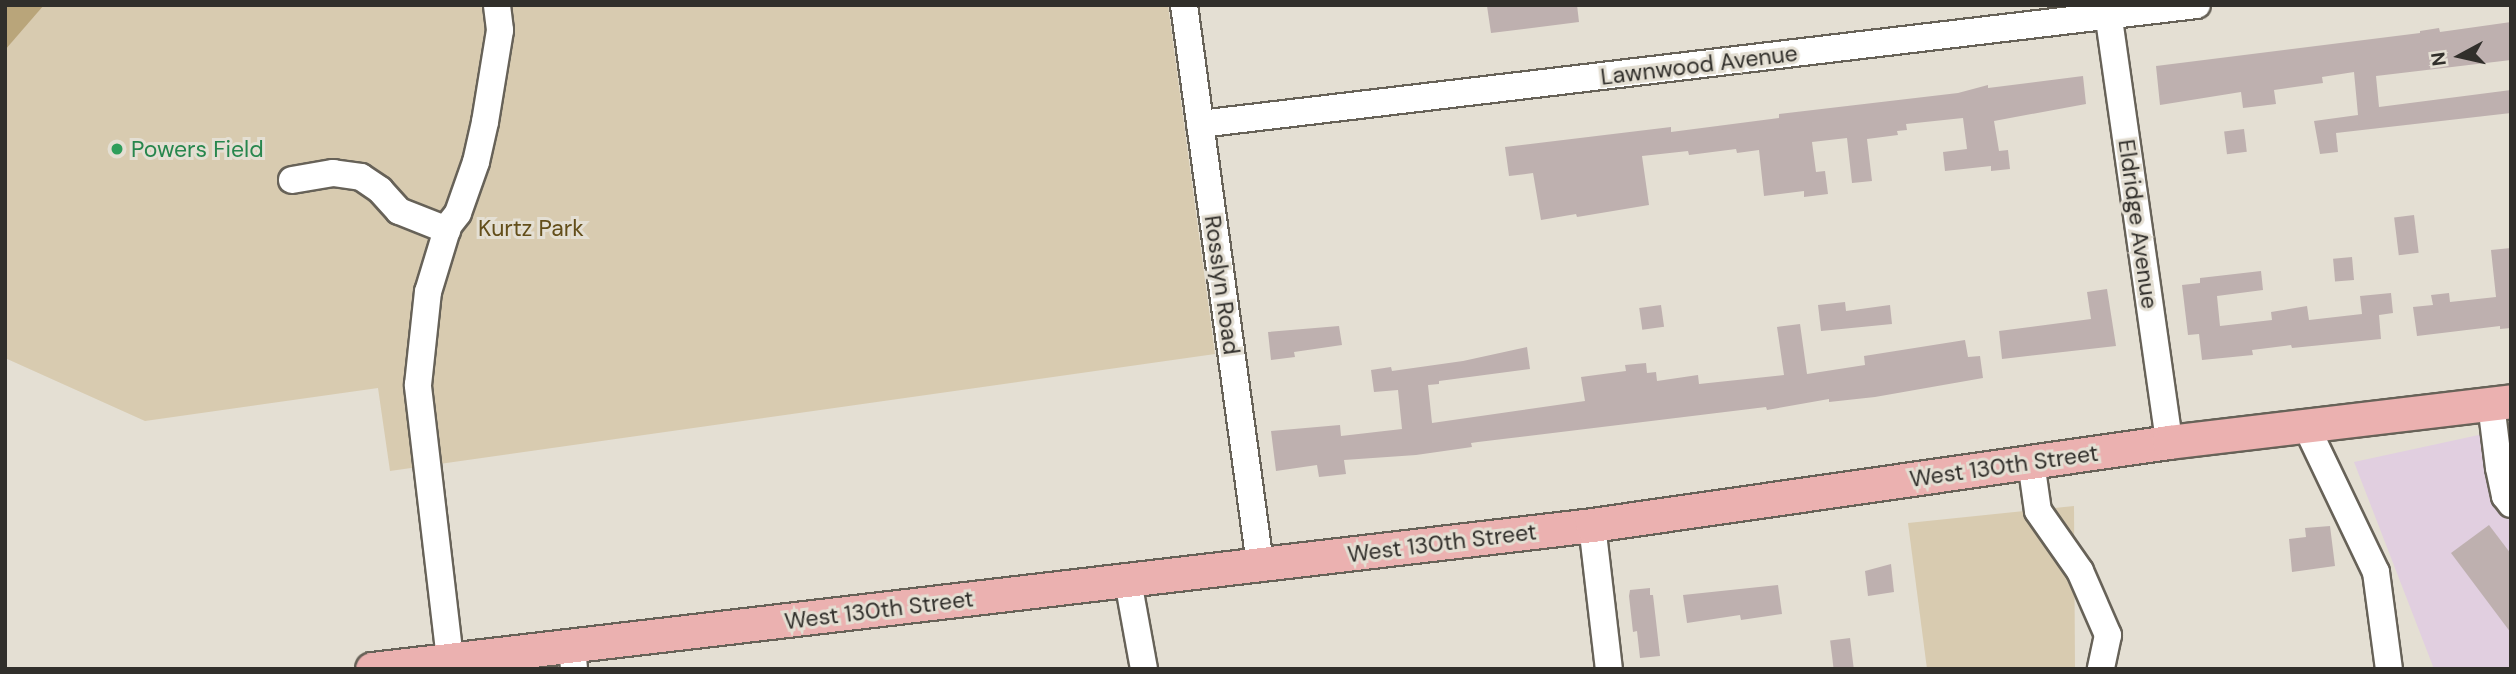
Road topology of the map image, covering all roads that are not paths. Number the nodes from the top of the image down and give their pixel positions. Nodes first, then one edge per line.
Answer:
1 (497, 5) edge
2 (1184, 5) edge
3 (2197, 5) edge
4 (2108, 11) edge
5 (1200, 124) junction
6 (292, 180) dead end
7 (447, 230) junction
8 (2501, 402) edge
9 (2306, 426) junction
10 (2169, 442) junction
11 (2031, 462) junction
12 (2511, 505) edge
13 (1592, 525) junction
14 (1260, 565) junction
15 (1128, 580) junction
16 (573, 657) edge
17 (450, 659) junction
18 (372, 669) edge
19 (1144, 669) edge
20 (1609, 669) edge
21 (2101, 669) edge
22 (2389, 669) edge

1 - 7 street
2 - 5 street, Rosslyn Road
3 - 4 street, Lawnwood Avenue
4 - 5 street, Lawnwood Avenue
4 - 10 street, Eldridge Avenue
5 - 14 street, Rosslyn Road
6 - 7 street
7 - 17 street
8 - 9 main road, West 130th Street
8 - 12 street
9 - 10 main road, West 130th Street
9 - 22 street
10 - 11 main road, West 130th Street
11 - 13 main road, West 130th Street
11 - 21 street
13 - 14 main road, West 130th Street
13 - 20 street
14 - 15 main road, West 130th Street
15 - 16 main road, West 130th Street
15 - 19 street
16 - 17 main road, West 130th Street
17 - 18 main road, West 130th Street

